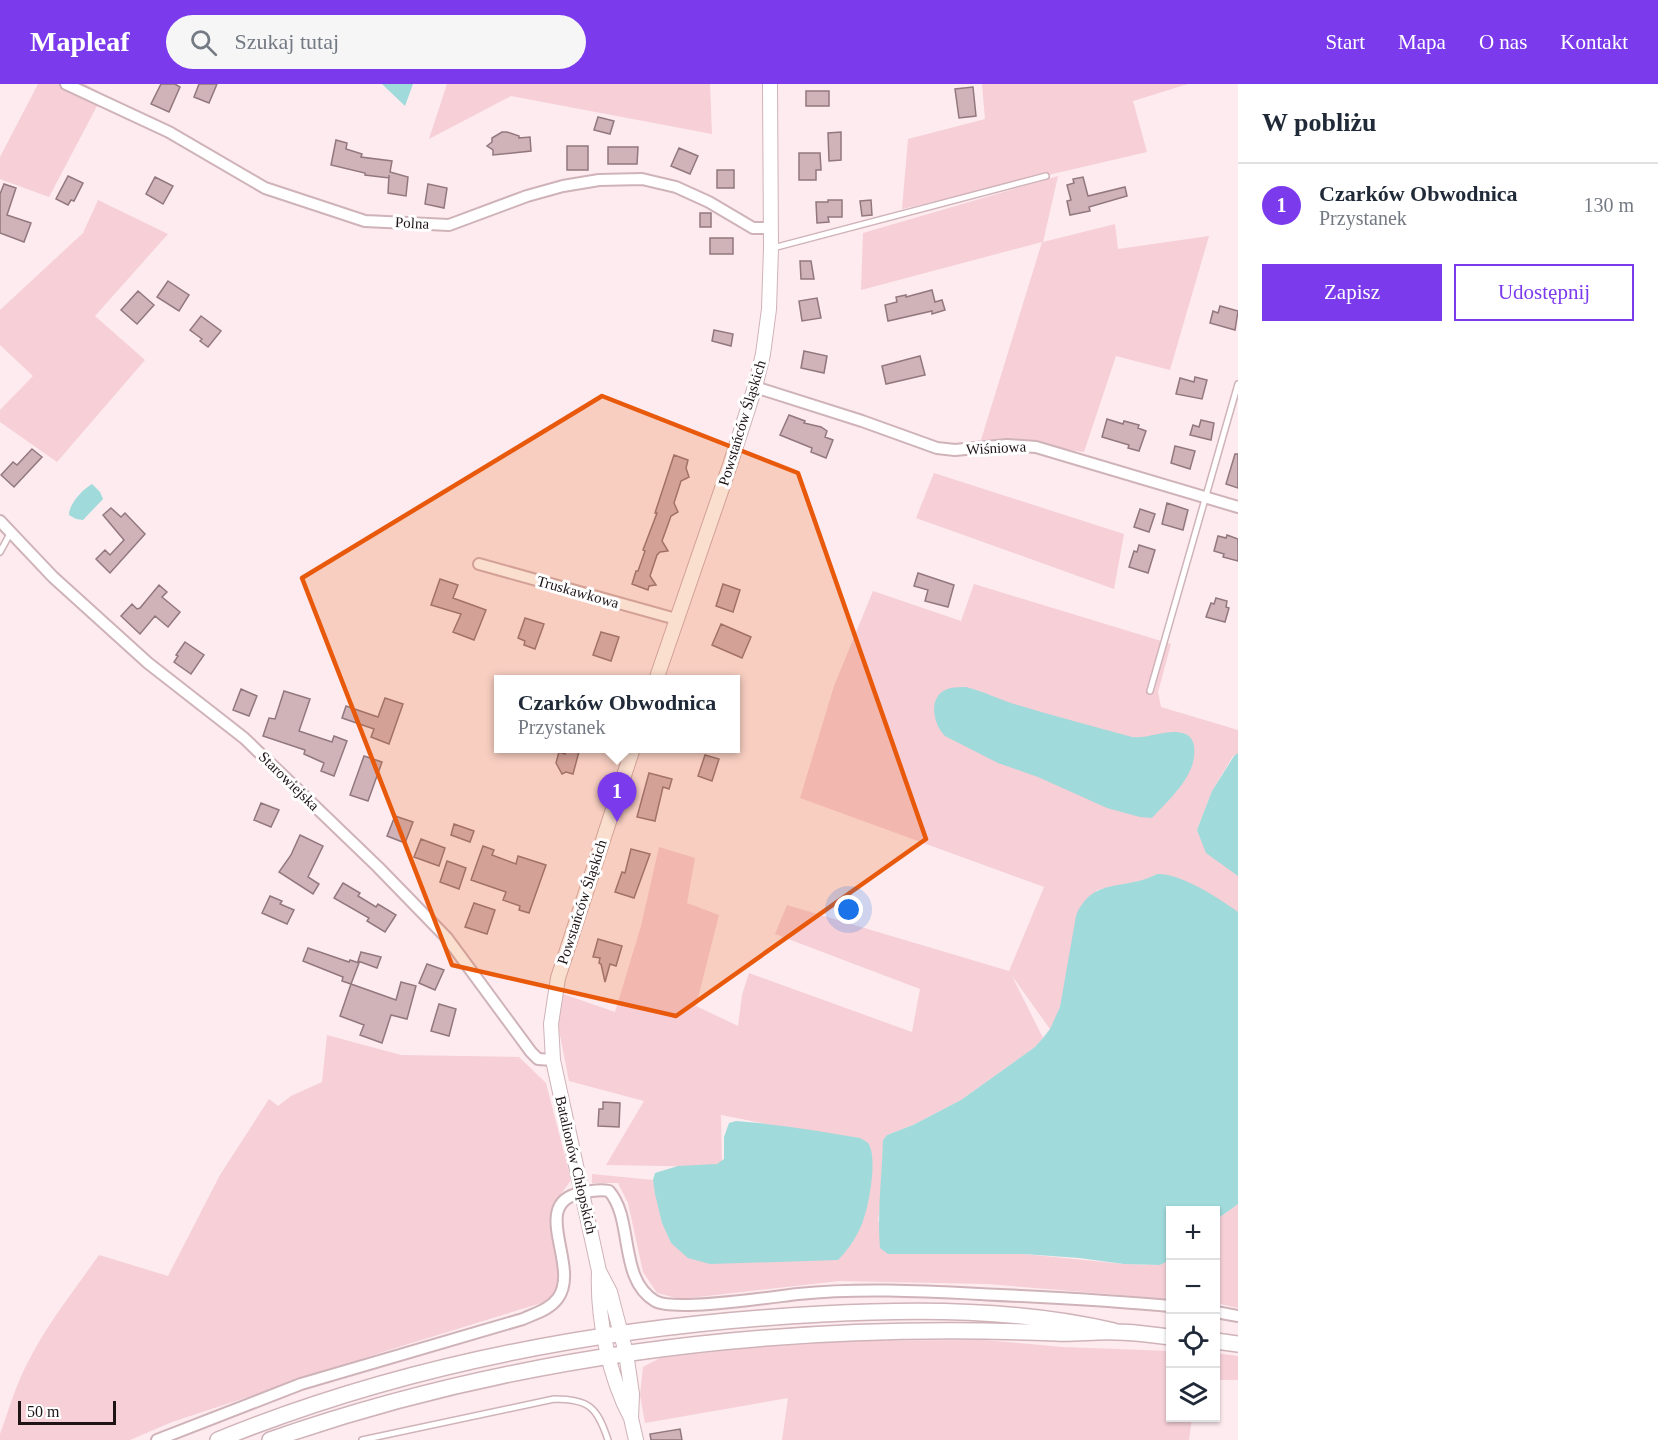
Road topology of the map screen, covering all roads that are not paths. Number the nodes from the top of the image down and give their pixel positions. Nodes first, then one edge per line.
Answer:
1 (66, 84) edge
2 (770, 84) edge
3 (1046, 176) dead end
4 (771, 228) junction
5 (771, 248) junction
6 (1238, 384) edge
7 (755, 387) junction
8 (1207, 498) junction
9 (1238, 507) edge
10 (0, 520) edge
11 (10, 532) junction
12 (0, 552) edge
13 (479, 564) dead end
14 (676, 619) junction
15 (658, 675) edge
16 (1150, 691) dead end
17 (631, 753) edge
18 (553, 1060) junction
19 (582, 1193) junction
20 (599, 1271) junction
21 (1166, 1306) edge
22 (1220, 1313) edge
23 (1238, 1316) edge
24 (1114, 1331) junction
25 (621, 1334) junction
26 (605, 1336) junction
27 (1166, 1336) edge
28 (1220, 1342) edge
29 (1238, 1344) edge
30 (626, 1353) junction
31 (610, 1355) junction
32 (631, 1418) junction
33 (157, 1440) edge
34 (218, 1440) edge
35 (270, 1440) edge
36 (362, 1440) edge
37 (608, 1440) edge
38 (636, 1440) edge

1 - 4 street, Polna
2 - 4 street, Powstańców Śląskich
3 - 5 lane
4 - 5 street, Powstańców Śląskich
5 - 7 street, Powstańców Śląskich
6 - 8 lane
7 - 8 street, Wiśniowa
7 - 14 street, Powstańców Śląskich
8 - 9 street, Wiśniowa
8 - 16 lane
10 - 11 street, Starowiejska
11 - 12 lane
11 - 18 street, Starowiejska
13 - 14 street, Truskawkowa
14 - 15 street, Powstańców Śląskich
17 - 18 street, Powstańców Śląskich
18 - 19 street, Batalionów Chłopskich
19 - 20 street, Batalionów Chłopskich
19 - 21 street
19 - 33 street
20 - 25 street, Batalionów Chłopskich
20 - 26 street, Batalionów Chłopskich
22 - 23 street
24 - 25 main road
24 - 27 main road
24 - 30 main road
25 - 26 main road
25 - 30 street, Batalionów Chłopskich
26 - 31 street, Batalionów Chłopskich
26 - 34 main road
28 - 29 main road
30 - 31 main road
30 - 32 street, Batalionów Chłopskich
31 - 32 street, Batalionów Chłopskich
31 - 35 main road
32 - 38 street, Batalionów Chłopskich
36 - 37 lane

